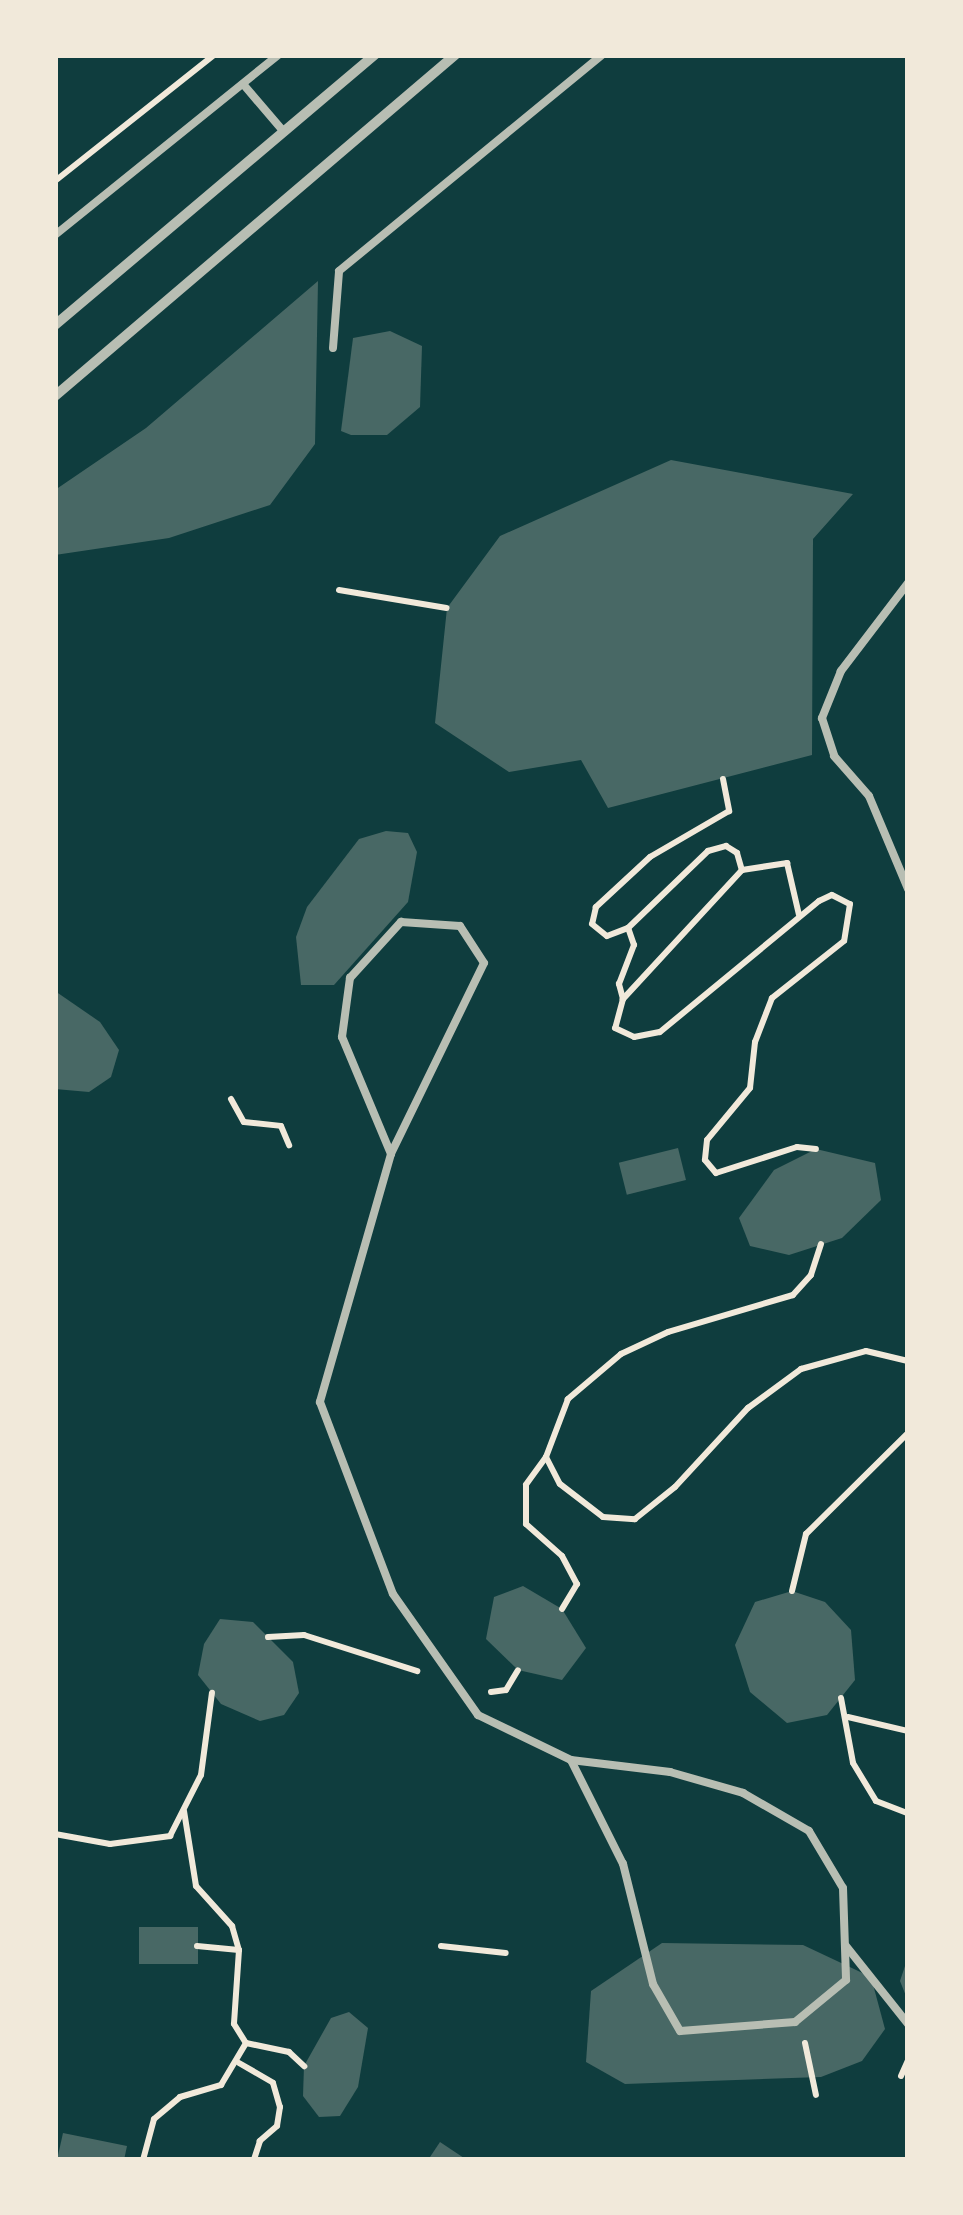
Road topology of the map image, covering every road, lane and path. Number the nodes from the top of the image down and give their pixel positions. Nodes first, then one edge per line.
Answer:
1 (214, 55) edge
2 (278, 55) edge
3 (375, 55) edge
4 (455, 55) edge
5 (602, 55) edge
6 (243, 84) junction
7 (284, 132) junction
8 (55, 182) edge
9 (55, 236) edge
10 (55, 325) edge
11 (333, 348) dead end
12 (55, 396) edge
13 (908, 584) edge
14 (339, 590) dead end
15 (447, 608) dead end
16 (723, 778) dead end
17 (742, 870) junction
18 (908, 889) edge
19 (799, 916) junction
20 (628, 928) junction
21 (623, 999) junction
22 (231, 1099) dead end
23 (289, 1146) dead end
24 (816, 1148) dead end
25 (391, 1154) junction
26 (822, 1244) dead end
27 (908, 1362) edge
28 (908, 1432) edge
29 (546, 1457) junction
30 (792, 1591) dead end
31 (562, 1608) dead end
32 (268, 1637) dead end
33 (362, 1650) dead end
34 (212, 1693) dead end
35 (841, 1698) dead end
36 (848, 1717) junction
37 (908, 1731) edge
38 (570, 1760) junction
39 (183, 1812) junction
40 (908, 1813) edge
41 (55, 1834) edge
42 (846, 1945) junction
43 (198, 1946) dead end
44 (441, 1946) dead end
45 (240, 1950) junction
46 (506, 1953) dead end
47 (796, 2022) junction
48 (908, 2024) edge
49 (246, 2043) junction
50 (908, 2060) edge
51 (239, 2063) junction
52 (304, 2066) dead end
53 (901, 2076) dead end
54 (816, 2096) dead end
55 (143, 2160) edge
56 (254, 2160) edge

1 - 8 path
2 - 6 lane
3 - 7 street
4 - 12 street
5 - 11 lane
6 - 7 lane
6 - 9 lane
7 - 10 street
13 - 18 lane
14 - 15 path
16 - 20 path
17 - 19 path
17 - 20 path
17 - 21 path
19 - 21 path
19 - 24 path
20 - 21 path
22 - 23 path
25 - 25 lane
25 - 38 lane
26 - 29 path
27 - 29 path
28 - 30 path
29 - 31 path
32 - 33 path
34 - 39 path
35 - 36 path
36 - 37 path
36 - 40 path
38 - 42 lane
38 - 47 lane
39 - 41 path
39 - 45 path
42 - 47 lane
42 - 48 lane
43 - 45 path
44 - 46 path
45 - 49 path
47 - 54 path
49 - 51 path
49 - 52 path
50 - 53 path
51 - 55 path
51 - 56 path

